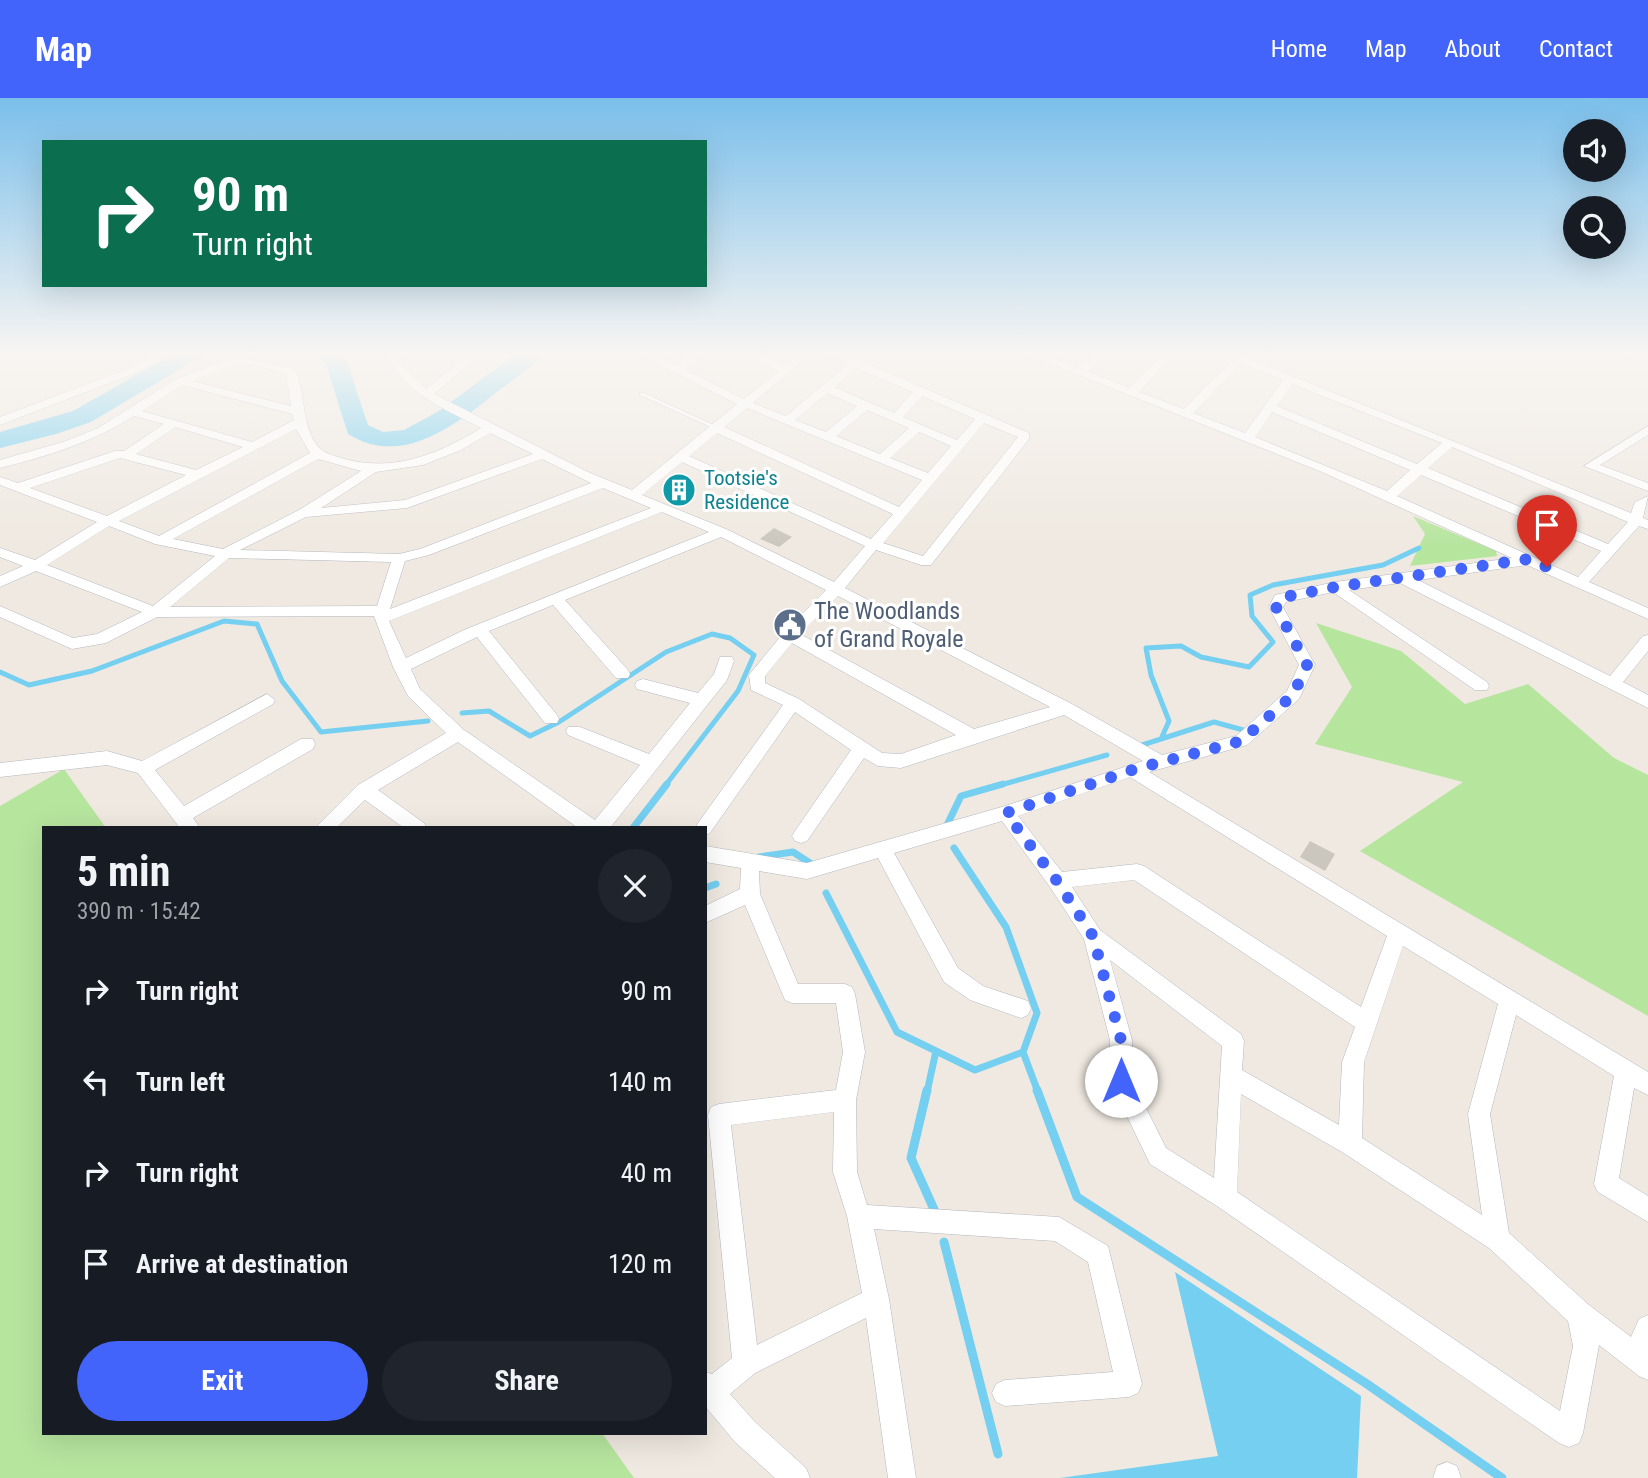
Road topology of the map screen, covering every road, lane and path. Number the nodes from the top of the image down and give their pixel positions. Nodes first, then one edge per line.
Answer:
1 (125, 417) edge
2 (154, 417) edge
3 (300, 417) joint
4 (473, 417) edge
5 (694, 417) edge
6 (728, 417) edge
7 (778, 417) edge
8 (791, 417) edge
9 (851, 417) edge
10 (977, 417) edge
11 (1194, 417) edge
12 (1264, 417) edge
13 (1294, 417) edge
14 (1386, 417) edge
15 (895, 418) edge
16 (980, 419) junction
17 (787, 421) junction
18 (174, 423) junction
19 (491, 427) junction
20 (715, 427) junction
21 (917, 427) junction
22 (1648, 430) edge
23 (828, 438) junction
24 (1247, 439) junction
25 (1450, 442) junction
26 (959, 445) junction
27 (254, 446) junction
28 (317, 454) junction
29 (126, 455) junction
30 (542, 455) junction
31 (679, 456) junction
32 (881, 459) junction
33 (0, 464) edge
34 (372, 469) junction
35 (1420, 470) junction
36 (199, 475) junction
37 (930, 479) junction
38 (0, 481) edge
39 (603, 483) junction
40 (1648, 487) edge
41 (19, 488) junction
42 (634, 495) junction
43 (1388, 497) junction
44 (1648, 499) edge
45 (664, 507) junction
46 (304, 513) junction
47 (902, 513) junction
48 (108, 521) junction
49 (1642, 523) edge
50 (721, 532) junction
51 (160, 541) junction
52 (874, 545) junction
53 (1609, 549) junction
54 (0, 552) edge
55 (227, 554) junction
56 (399, 558) junction
57 (1529, 559) junction
58 (37, 565) junction
59 (1403, 578) junction
60 (0, 582) edge
61 (1581, 582) junction
62 (1335, 587) junction
63 (836, 589) junction
64 (556, 599) junction
65 (0, 611) edge
66 (155, 612) junction
67 (1648, 614) edge
68 (381, 615) junction
69 (480, 630) junction
70 (790, 635) junction
71 (1648, 640) edge
72 (1633, 659) junction
73 (726, 661) dead end
74 (401, 667) junction
75 (1648, 667) edge
76 (622, 674) dead end
77 (1613, 684) junction
78 (643, 685) dead end
79 (1481, 686) dead end
80 (267, 700) dead end
81 (701, 700) junction
82 (1648, 702) edge
83 (793, 703) junction
84 (1066, 708) junction
85 (551, 719) dead end
86 (574, 731) dead end
87 (458, 734) junction
88 (972, 736) junction
89 (307, 744) dead end
90 (861, 750) junction
91 (651, 762) junction
92 (1161, 762) junction
93 (144, 768) junction
94 (0, 770) edge
95 (1132, 770) junction
96 (364, 790) junction
97 (1006, 813) junction
98 (187, 822) edge
99 (326, 826) edge
100 (415, 826) edge
101 (589, 826) edge
102 (601, 826) edge
103 (705, 826) edge
104 (802, 836) dead end
105 (882, 848) junction
106 (707, 854) edge
107 (750, 864) junction
108 (1057, 881) junction
109 (750, 894) junction
110 (707, 914) edge
111 (1398, 932) junction
112 (1093, 936) junction
113 (1509, 1001) junction
114 (1021, 1008) dead end
115 (1367, 1023) junction
116 (1626, 1072) junction
117 (1233, 1077) junction
118 (1648, 1084) edge
119 (845, 1100) junction
120 (1350, 1144) junction
121 (1225, 1198) junction
122 (1648, 1210) edge
123 (859, 1216) junction
124 (1498, 1239) junction
125 (876, 1299) junction
126 (1580, 1314) junction
127 (1648, 1328) edge
128 (1641, 1362) edge
129 (746, 1364) junction
130 (708, 1388) edge
131 (1006, 1393) dead end
132 (796, 1478) edge
133 (902, 1478) edge

1 - 33 street
2 - 18 street
3 - 27 street
3 - 28 street
4 - 19 street
5 - 20 lane
6 - 20 street
7 - 17 street
8 - 17 street
9 - 23 street
10 - 16 street
11 - 24 street
12 - 24 street
13 - 35 street
14 - 25 street
15 - 21 street
16 - 26 street
16 - 52 street
17 - 23 street
18 - 27 street
18 - 29 street
19 - 30 street
19 - 34 street
20 - 31 street
20 - 47 street
21 - 26 street
21 - 32 street
22 - 40 street
23 - 32 street
24 - 43 street
25 - 35 street
25 - 49 street
26 - 37 street
27 - 36 street
28 - 34 street
28 - 51 street
29 - 36 street
29 - 41 street
30 - 39 street
30 - 46 street
31 - 42 street
31 - 52 street
32 - 37 street
34 - 46 street
35 - 43 street
35 - 53 street
36 - 48 street
37 - 47 street
38 - 41 street
39 - 42 street
39 - 56 street
41 - 48 street
42 - 45 street
43 - 57 street
44 - 49 street
45 - 50 street
45 - 68 street
46 - 55 street
47 - 52 street
48 - 51 street
48 - 58 street
49 - 53 street
50 - 63 street
50 - 64 street
51 - 55 street
52 - 63 street
53 - 61 street
54 - 58 street
55 - 56 street
55 - 66 street
56 - 68 street
57 - 59 street
57 - 61 street
58 - 60 street
58 - 66 street
59 - 62 street
59 - 77 street
61 - 67 street
62 - 79 street
62 - 92 street
63 - 70 street
63 - 84 street
64 - 69 street
64 - 76 street
65 - 66 street
66 - 68 street
68 - 74 street
69 - 74 street
69 - 85 street
70 - 83 street
70 - 88 street
71 - 72 street
72 - 75 street
72 - 77 street
73 - 81 street
74 - 87 street
77 - 82 street
78 - 81 street
80 - 93 street
81 - 91 street
83 - 90 street
83 - 103 street
84 - 88 street
84 - 92 street
86 - 91 street
87 - 96 street
87 - 101 street
88 - 90 street
89 - 98 street
90 - 104 street
91 - 102 street
92 - 95 street
93 - 94 street
93 - 98 street
95 - 97 street
95 - 111 street
96 - 99 street
96 - 100 street
97 - 105 street
97 - 108 street
105 - 107 street
105 - 114 street
106 - 107 street
107 - 109 street
108 - 112 street
108 - 115 street
109 - 110 street
109 - 119 street
111 - 113 street
111 - 115 street
112 - 117 street
112 - 121 street
113 - 116 street
113 - 124 street
115 - 120 street
116 - 118 street
116 - 122 street
117 - 120 street
117 - 121 street
119 - 123 street
119 - 129 street
120 - 124 street
121 - 126 street
123 - 125 street
123 - 131 street
124 - 126 street
125 - 129 street
125 - 133 street
126 - 128 street
127 - 128 street
129 - 130 street
130 - 132 street

